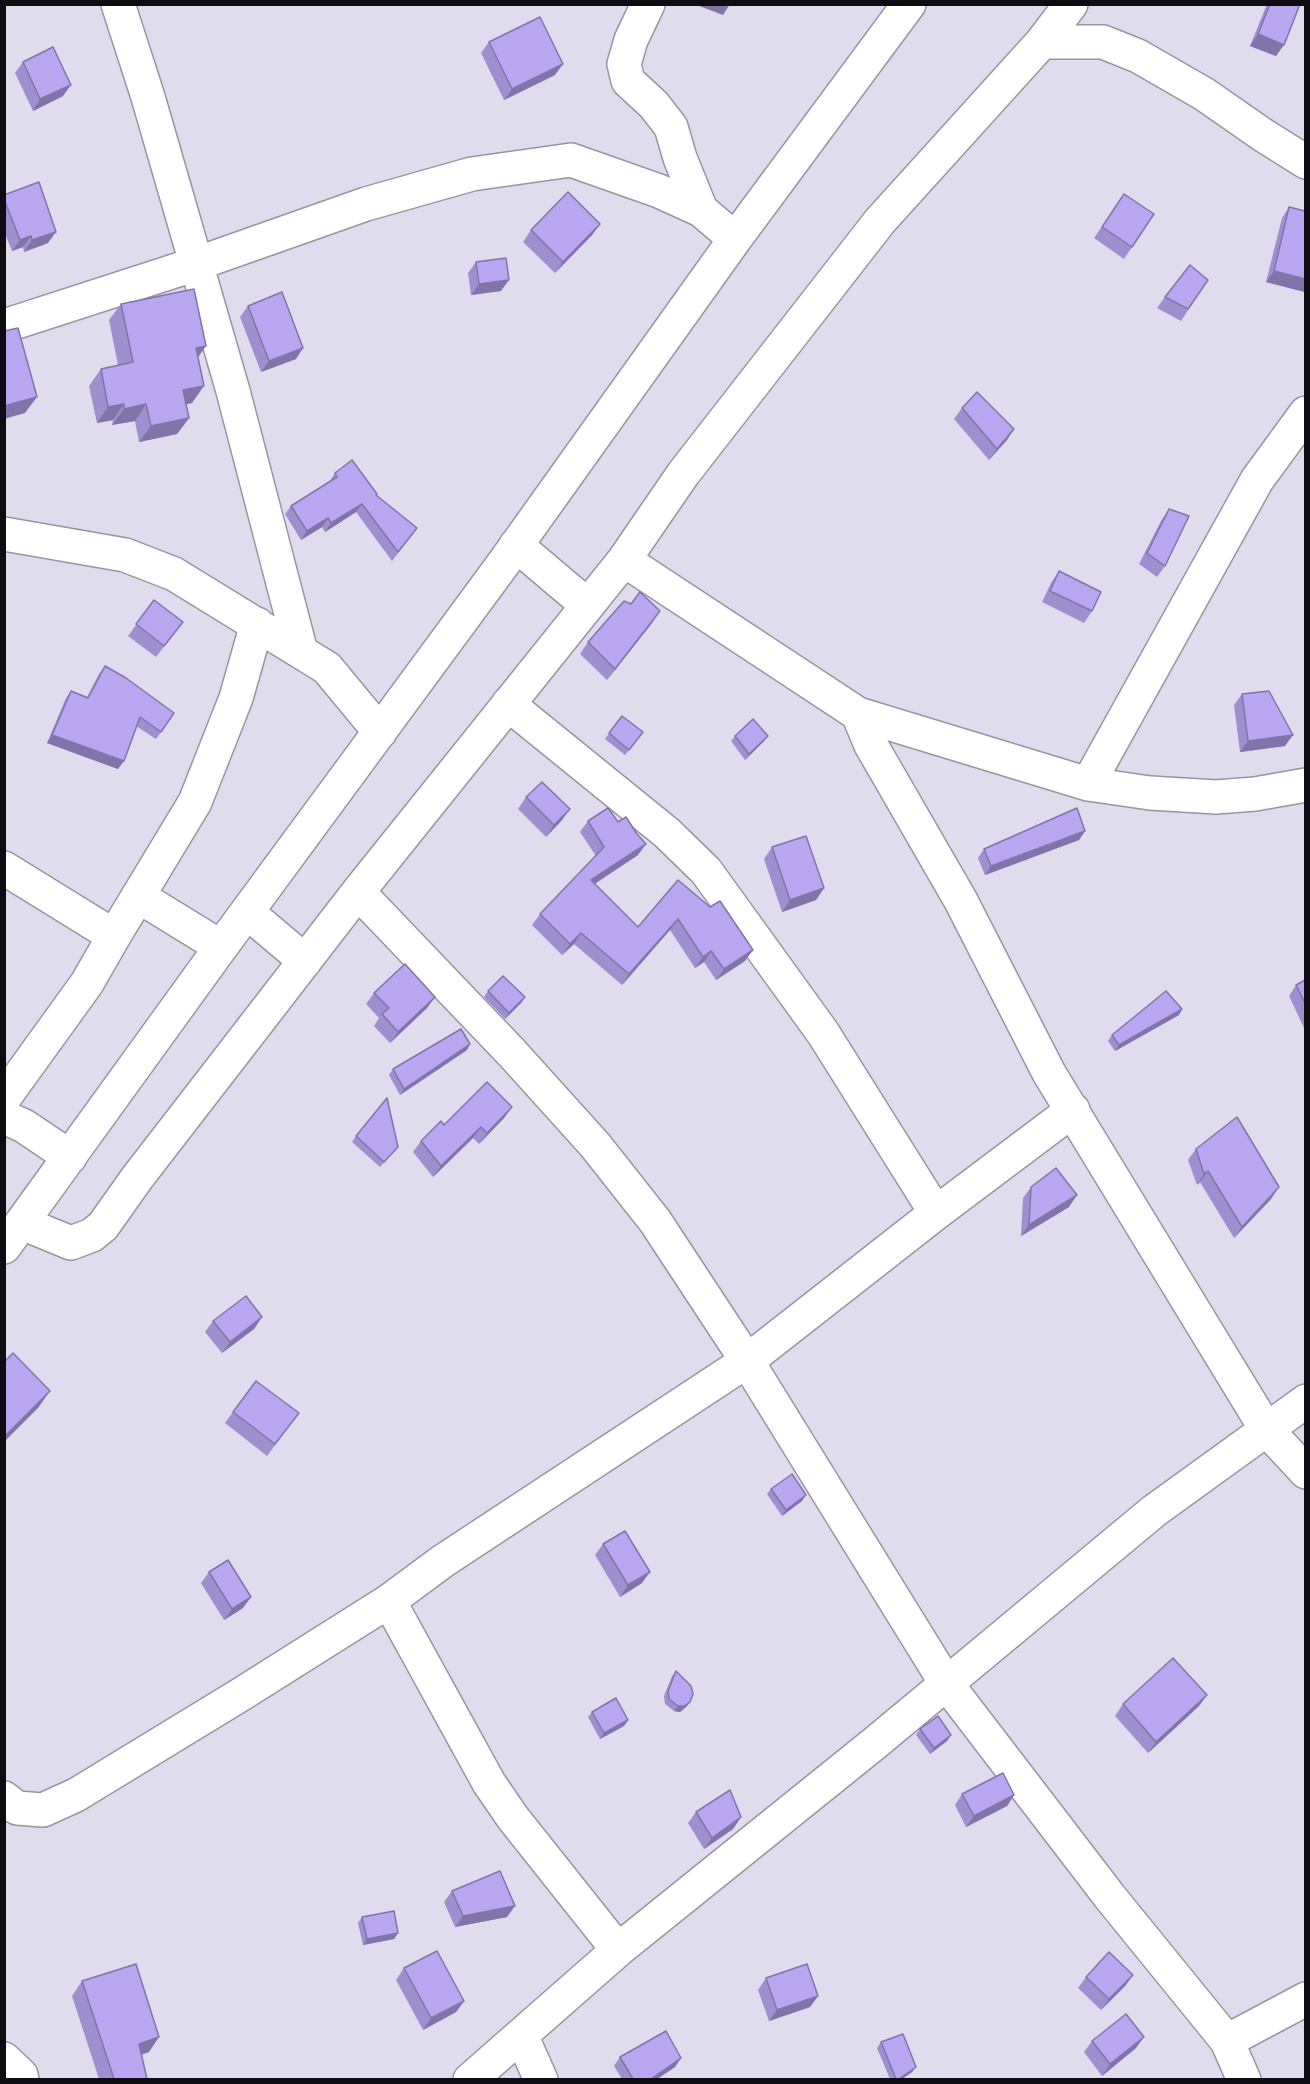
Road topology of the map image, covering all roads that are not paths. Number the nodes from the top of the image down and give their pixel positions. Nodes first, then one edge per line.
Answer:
1 (118, 4) edge
2 (648, 4) edge
3 (909, 4) edge
4 (1071, 4) edge
5 (1041, 42) junction
6 (1305, 162) edge
7 (701, 210) junction
8 (735, 239) junction
9 (196, 264) junction
10 (4, 326) edge
11 (1305, 413) edge
12 (4, 534) edge
13 (516, 545) junction
14 (624, 560) junction
15 (587, 605) junction
16 (257, 624) junction
17 (301, 652) junction
18 (508, 704) junction
19 (858, 714) junction
20 (380, 732) junction
21 (1088, 784) junction
22 (1305, 785) edge
23 (4, 868) edge
24 (358, 891) junction
25 (138, 896) junction
26 (247, 912) junction
27 (114, 936) junction
28 (221, 947) junction
29 (305, 961) junction
30 (4, 1098) edge
31 (1073, 1110) junction
32 (4, 1117) edge
33 (70, 1157) junction
34 (936, 1213) junction
35 (13, 1235) edge
36 (747, 1361) junction
37 (1305, 1401) edge
38 (1266, 1429) junction
39 (1305, 1472) edge
40 (389, 1601) junction
41 (946, 1683) junction
42 (4, 1798) edge
43 (618, 1950) junction
44 (1305, 1999) edge
45 (521, 2035) junction
46 (1227, 2041) junction
47 (4, 2059) edge
48 (22, 2079) edge
49 (470, 2079) edge
50 (541, 2079) edge
51 (1244, 2079) edge

1 - 9 street
2 - 7 street
3 - 8 street
4 - 5 street
5 - 6 street
5 - 14 street
7 - 8 street
7 - 9 street
8 - 13 street
9 - 10 street
9 - 17 street
11 - 21 street
12 - 16 street
13 - 15 street
13 - 20 street
14 - 15 street
14 - 19 street
15 - 18 street
16 - 17 street
16 - 25 street
17 - 20 street
18 - 24 street
18 - 34 street
19 - 21 street
19 - 31 street
20 - 26 street
21 - 22 street
23 - 27 street
24 - 29 street
24 - 36 street
25 - 27 street
25 - 28 street
26 - 28 street
26 - 29 street
27 - 30 street
28 - 33 street
29 - 35 street
31 - 34 street
31 - 38 street
32 - 33 street
33 - 35 street
34 - 36 street
36 - 40 street
36 - 41 street
37 - 38 street
38 - 39 street
38 - 41 street
40 - 42 street
40 - 43 street
41 - 43 street
41 - 46 street
43 - 45 street
44 - 46 street
45 - 49 street
45 - 50 street
46 - 51 street
47 - 48 street

